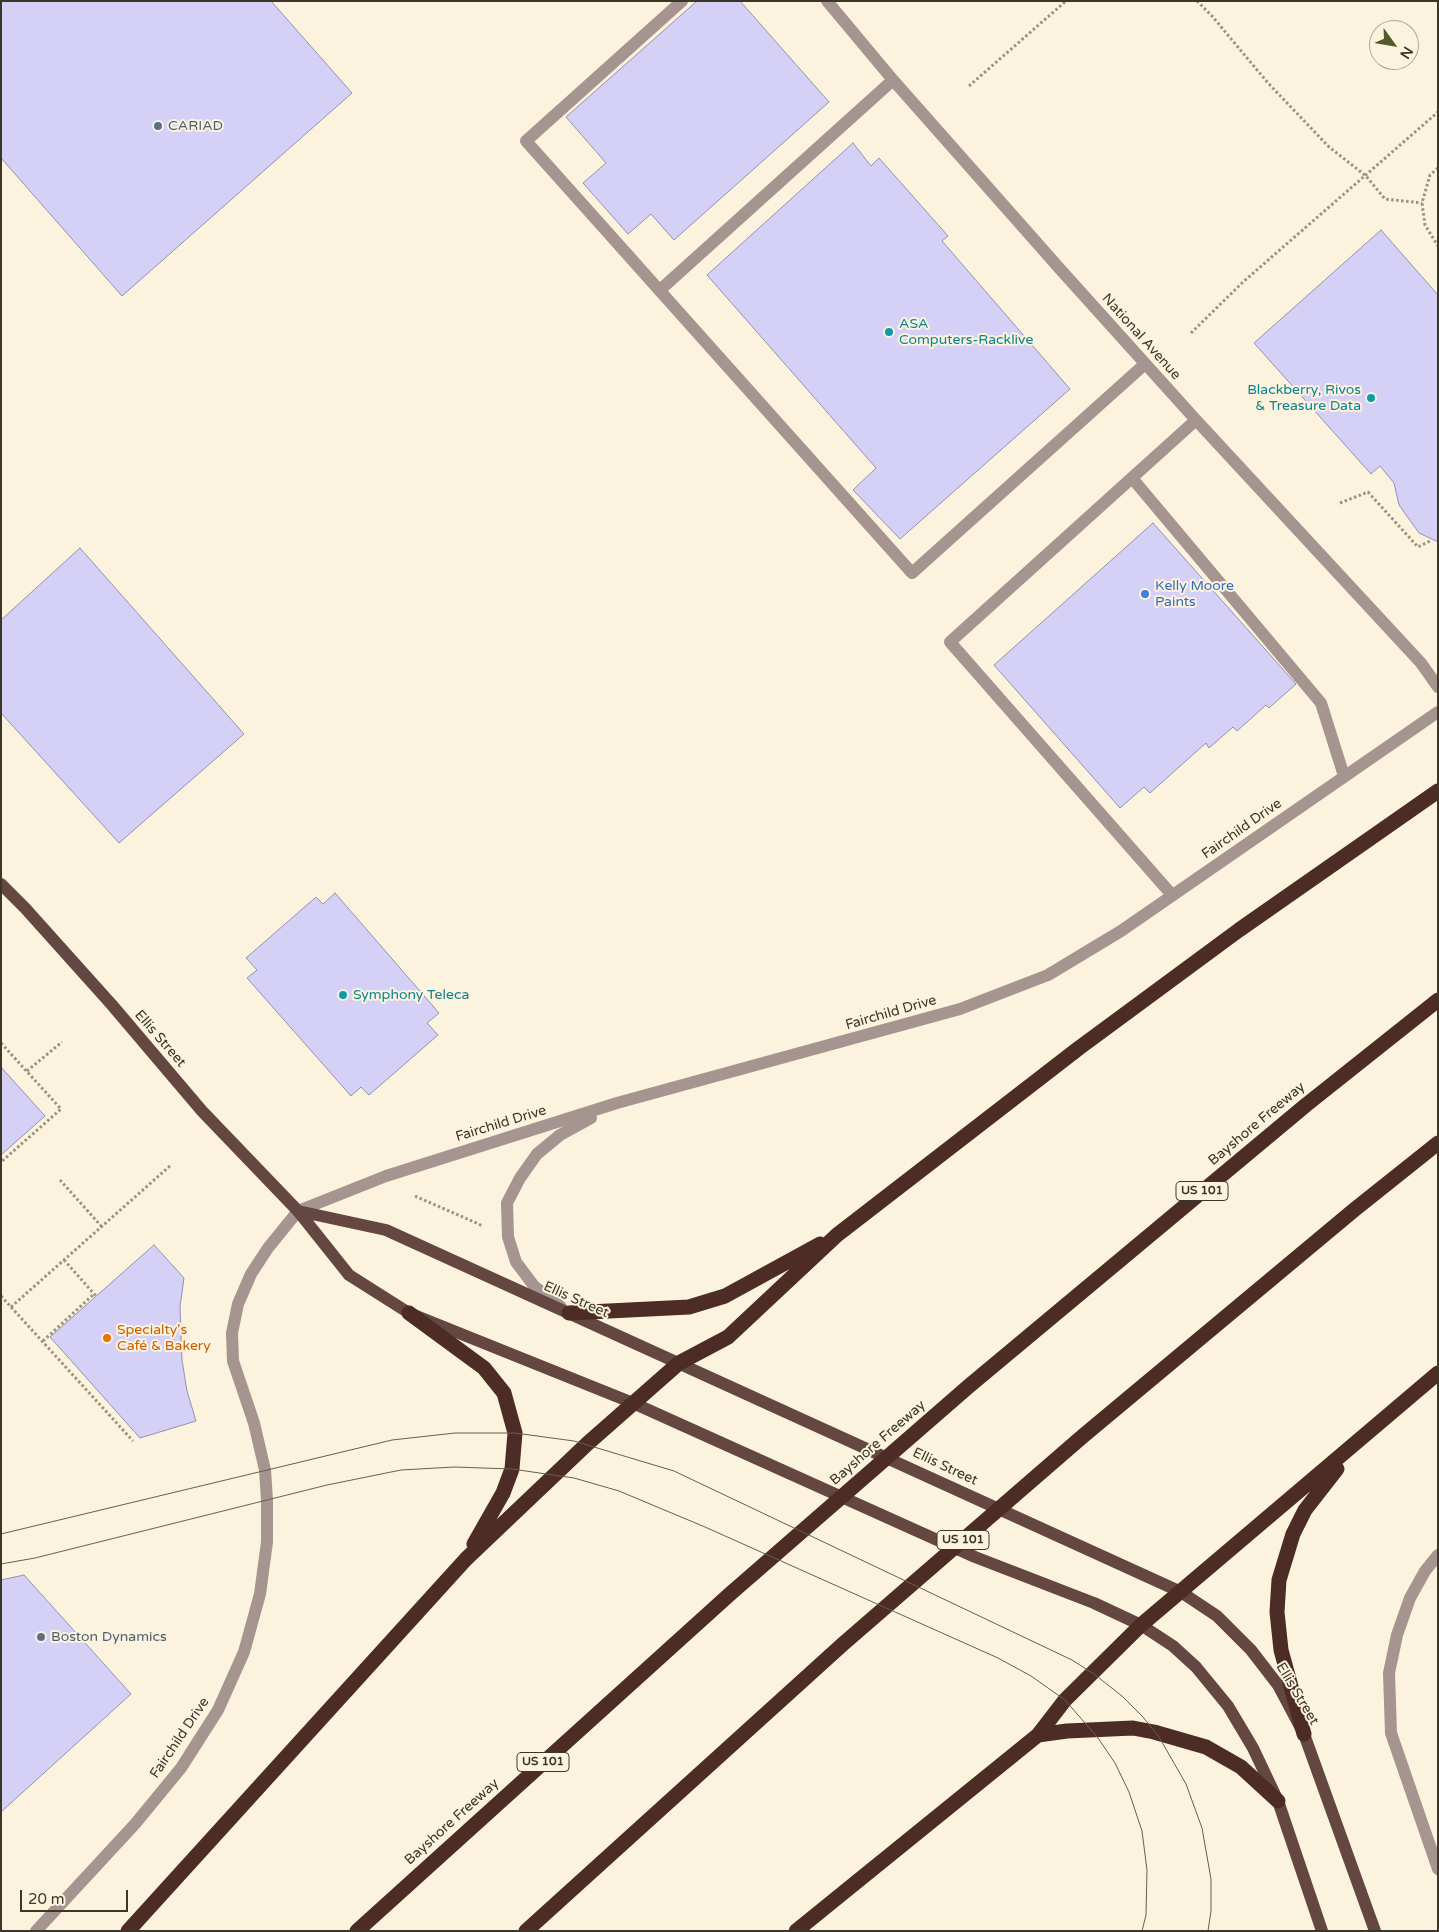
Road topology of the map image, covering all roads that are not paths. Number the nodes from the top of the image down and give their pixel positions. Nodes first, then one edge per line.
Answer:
1 (682, 1) edge
2 (827, 1) edge
3 (893, 80) junction
4 (660, 290) junction
5 (1145, 364) junction
6 (1196, 420) junction
7 (1132, 478) junction
8 (1438, 687) edge
9 (1438, 712) edge
10 (1344, 776) junction
11 (1438, 792) edge
12 (1, 884) edge
13 (1172, 895) junction
14 (1438, 1000) edge
15 (617, 1103) junction
16 (1438, 1143) edge
17 (298, 1212) junction
18 (837, 1236) junction
19 (409, 1313) junction
20 (569, 1313) junction
21 (679, 1363) junction
22 (1438, 1373) edge
23 (633, 1403) junction
24 (1358, 1442) junction
25 (1438, 1555) edge
26 (466, 1558) junction
27 (1181, 1592) junction
28 (1141, 1625) junction
29 (1304, 1734) junction
30 (1038, 1735) junction
31 (1278, 1801) junction
32 (1438, 1870) edge
33 (36, 1931) edge
34 (128, 1931) edge
35 (357, 1931) edge
36 (526, 1931) edge
37 (796, 1931) edge
38 (1322, 1931) edge
39 (1375, 1931) edge

1 - 4 street
2 - 3 street, National Avenue
3 - 4 street
3 - 5 street, National Avenue
4 - 5 street
5 - 6 street, National Avenue
6 - 7 street
6 - 8 street, National Avenue
7 - 10 street
7 - 13 street
9 - 10 street, Fairchild Drive
10 - 13 street, Fairchild Drive
11 - 18 highway
12 - 17 main road, Ellis Street
13 - 15 street, Fairchild Drive
14 - 35 highway, Bayshore Freeway / US 101
15 - 17 street, Fairchild Drive
15 - 20 street
16 - 36 highway, US 101
17 - 19 main road, Ellis Street
17 - 20 main road, Ellis Street
17 - 33 street, Fairchild Drive
18 - 20 highway
18 - 21 highway
19 - 23 main road, Ellis Street
19 - 26 highway
20 - 21 main road, Ellis Street
21 - 23 highway
21 - 27 main road, Ellis Street
22 - 24 highway
23 - 26 highway
23 - 28 main road, Ellis Street
24 - 27 highway
24 - 29 highway
25 - 32 street
26 - 34 highway
27 - 28 highway
27 - 29 main road, Ellis Street
28 - 30 highway
28 - 31 main road, Ellis Street
29 - 39 main road, Ellis Street
30 - 31 highway
30 - 37 highway
31 - 38 main road, Ellis Street

